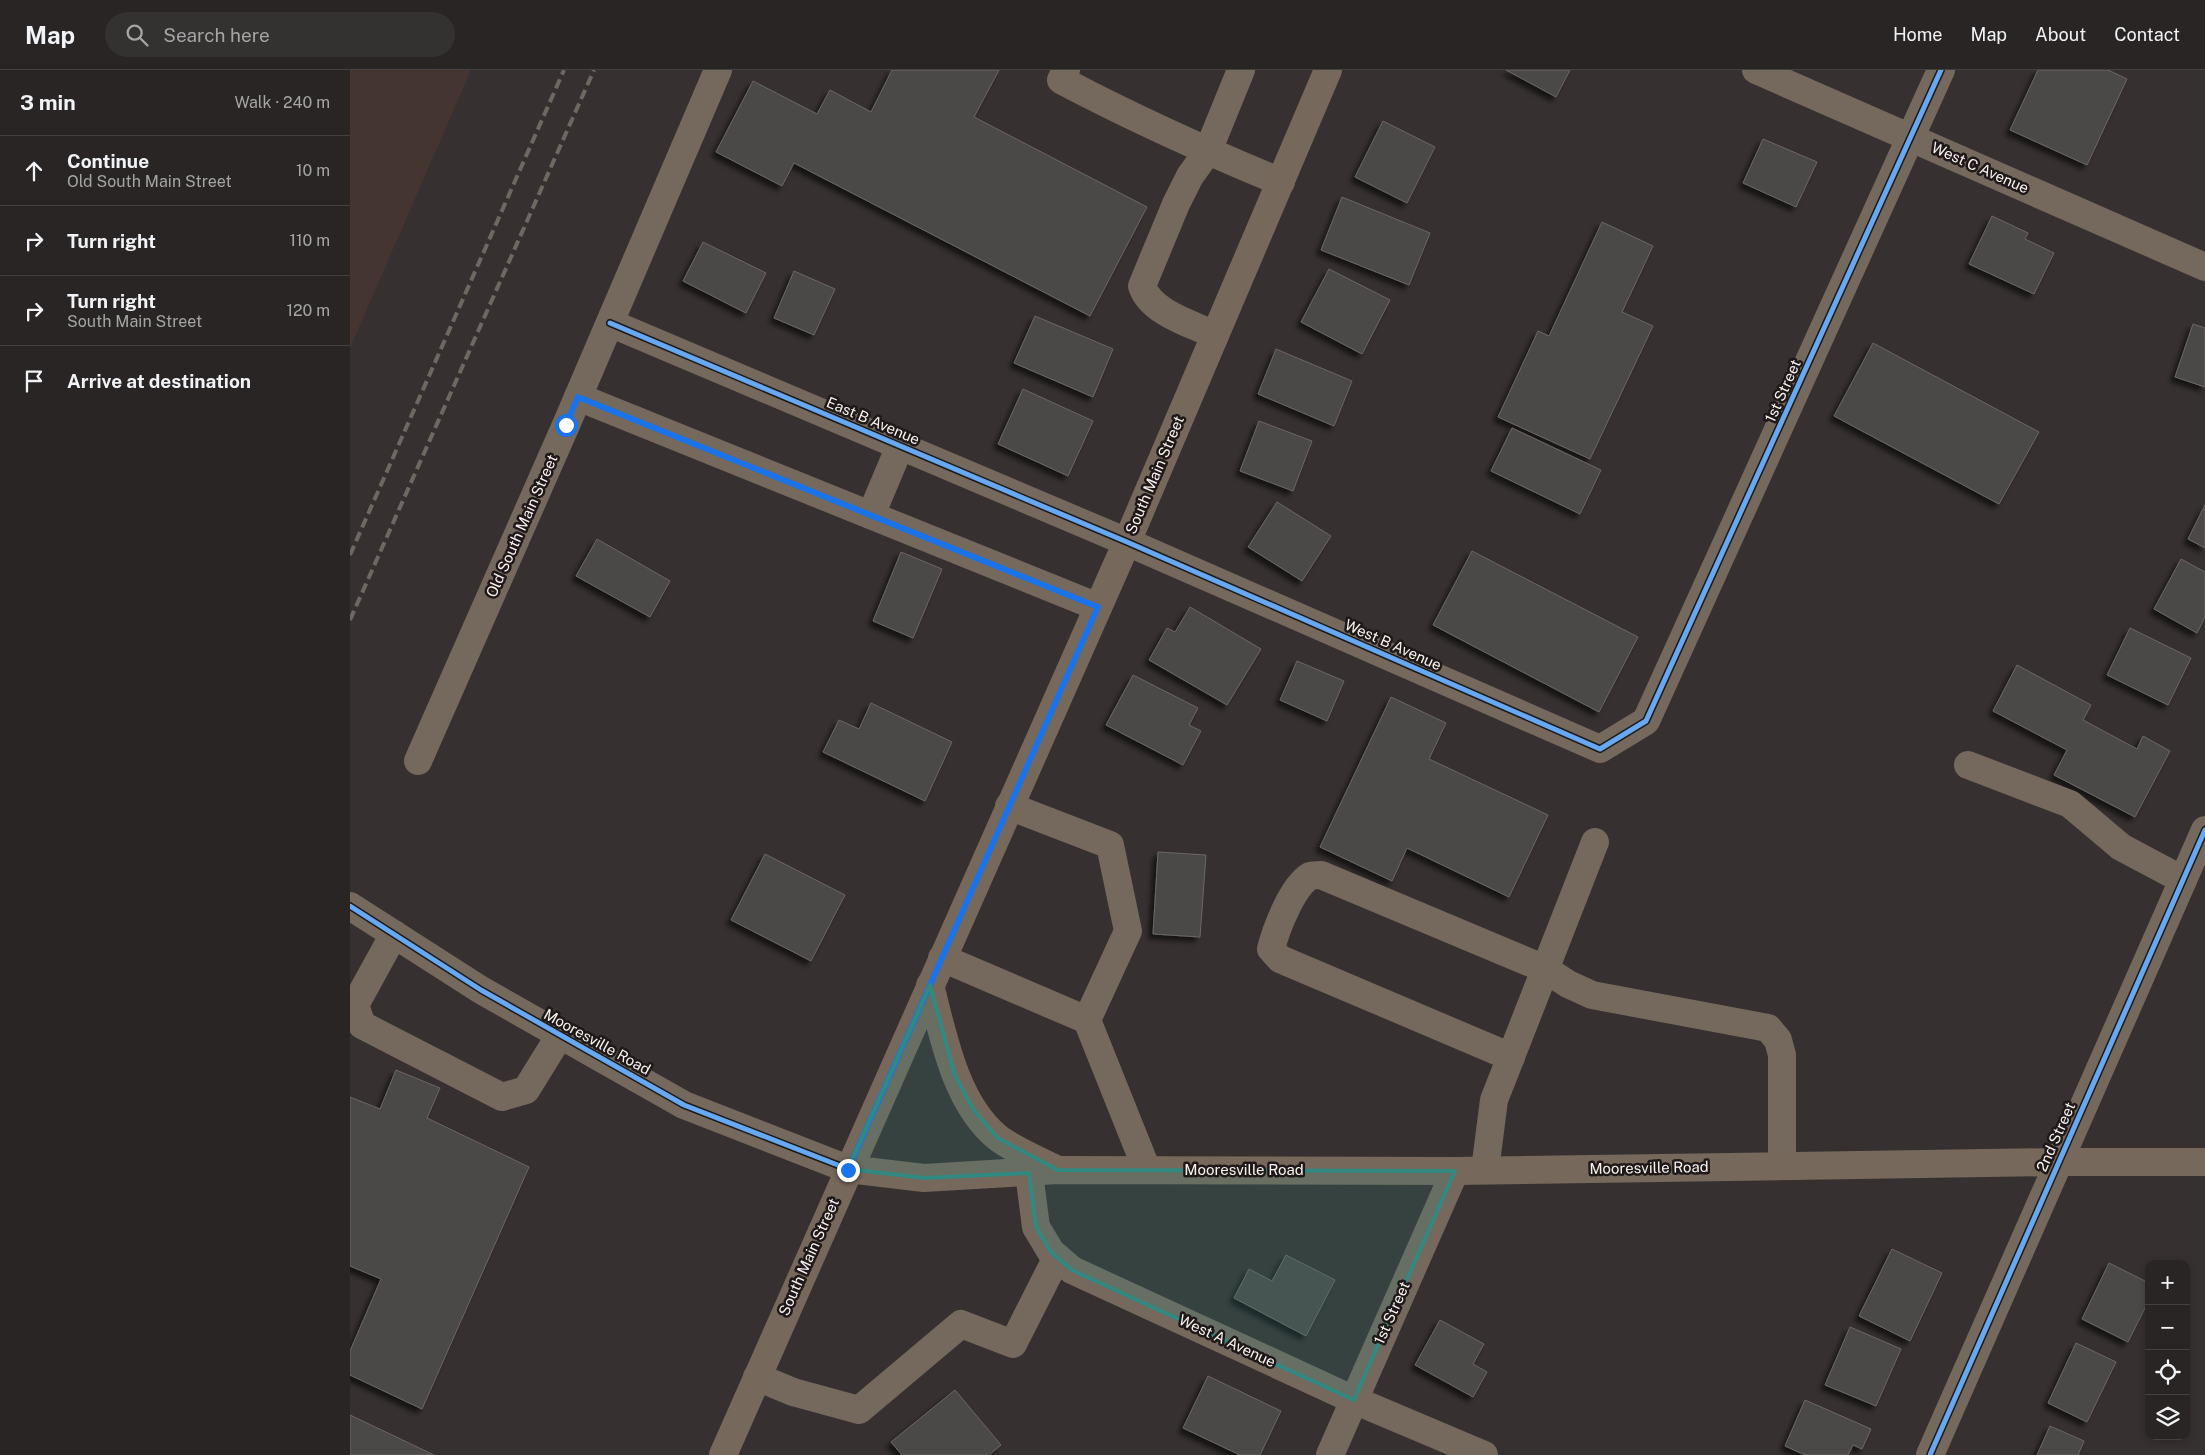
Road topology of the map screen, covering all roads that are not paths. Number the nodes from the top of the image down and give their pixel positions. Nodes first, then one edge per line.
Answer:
1 (718, 70) edge
2 (1066, 70) edge
3 (1242, 70) edge
4 (1328, 70) edge
5 (1756, 70) edge
6 (1941, 70) edge
7 (1912, 138) junction
8 (1208, 151) junction
9 (1281, 182) junction
10 (2205, 267) edge
11 (610, 323) junction
12 (1215, 335) junction
13 (578, 397) junction
14 (900, 446) junction
15 (871, 515) junction
16 (1127, 542) junction
17 (1098, 607) junction
18 (1646, 721) joint
19 (418, 762) dead end
20 (1968, 765) dead end
21 (1009, 806) junction
22 (2205, 830) edge
23 (1595, 842) dead end
24 (2183, 880) junction
25 (350, 906) edge
26 (394, 934) junction
27 (942, 958) junction
28 (1545, 969) junction
29 (930, 985) junction
30 (1087, 1020) junction
31 (560, 1035) junction
32 (1511, 1056) junction
33 (2058, 1162) junction
34 (2205, 1162) edge
35 (1782, 1166) junction
36 (848, 1170) junction
37 (1058, 1170) junction
38 (1147, 1170) junction
39 (1485, 1170) junction
40 (1455, 1171) junction
41 (1029, 1173) junction
42 (1057, 1257) junction
43 (757, 1377) junction
44 (1354, 1400) junction
45 (723, 1455) edge
46 (1330, 1455) edge
47 (1484, 1455) edge
48 (1930, 1455) edge

1 - 11 street, Old South Main Street
2 - 8 street
3 - 8 street
4 - 9 main road, South Main Street
5 - 7 street, West C Avenue
6 - 7 street, 1st Street
7 - 10 street, West C Avenue
7 - 18 street, 1st Street
8 - 9 street
8 - 12 street
9 - 12 main road, South Main Street
11 - 13 street, Old South Main Street
11 - 14 street, East B Avenue
12 - 16 main road, South Main Street
13 - 15 street
13 - 19 street, Old South Main Street
14 - 15 street
14 - 16 street, East B Avenue
15 - 17 street
16 - 17 main road, South Main Street
16 - 18 street, West B Avenue
17 - 21 main road, South Main Street
20 - 24 street
21 - 27 main road, South Main Street
21 - 30 street
22 - 24 street, 2nd Street
23 - 28 street
24 - 33 street, 2nd Street
25 - 26 street, Mooresville Road
26 - 31 street, Mooresville Road
26 - 31 street
27 - 29 main road, South Main Street
27 - 30 street
28 - 32 street
28 - 32 street
28 - 35 street
29 - 36 main road, South Main Street
29 - 37 main road
30 - 38 street
31 - 36 street, Mooresville Road
32 - 39 street
33 - 34 main road, Mooresville Road
33 - 35 main road, Mooresville Road
33 - 48 street, 2nd Street
35 - 39 main road, Mooresville Road
36 - 41 main road, Mooresville Road
36 - 43 main road, South Main Street
37 - 38 main road, Mooresville Road
37 - 41 main road, Mooresville Road
38 - 40 main road, Mooresville Road
39 - 40 main road, Mooresville Road
40 - 44 street, 1st Street
41 - 42 street, West A Avenue
42 - 43 street
42 - 44 street, West A Avenue
43 - 45 main road, South Main Street
44 - 46 street, 1st Street
44 - 47 street, West A Avenue

